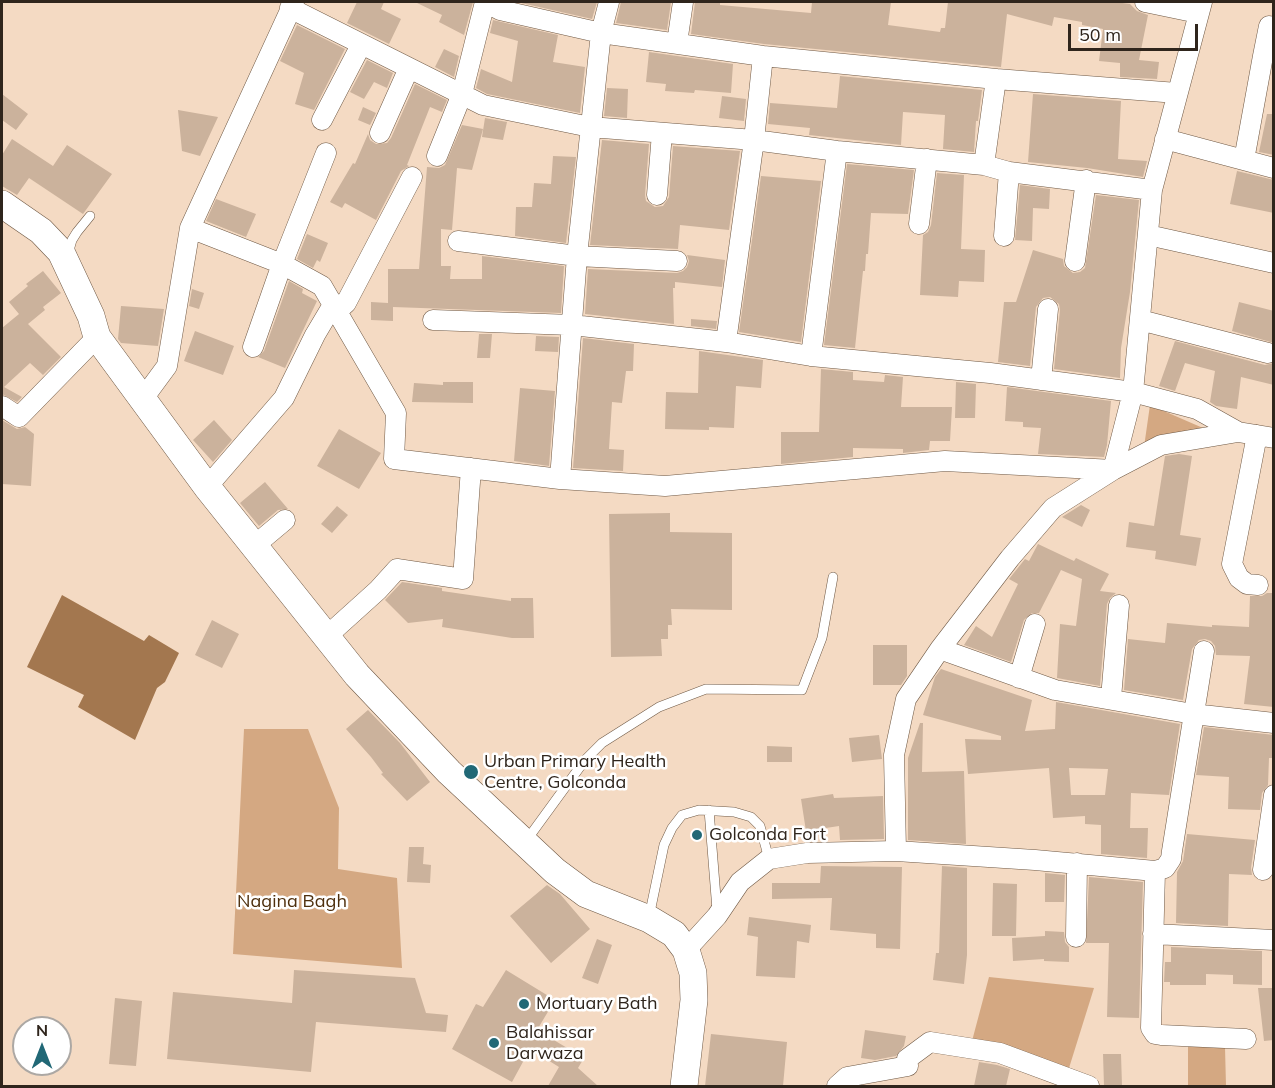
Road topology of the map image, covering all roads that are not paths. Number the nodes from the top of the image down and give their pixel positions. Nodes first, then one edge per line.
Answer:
1 (485, 2) edge
2 (609, 2) edge
3 (683, 2) edge
4 (1145, 2) edge
5 (292, 5) edge
6 (1200, 7) edge
7 (1274, 27) edge
8 (601, 33) junction
9 (677, 43) junction
10 (361, 45) junction
11 (763, 56) junction
12 (409, 69) junction
13 (996, 79) junction
14 (1177, 93) junction
15 (462, 94) junction
16 (322, 120) dead end
17 (590, 126) junction
18 (662, 133) junction
19 (380, 134) dead end
20 (1165, 139) junction
21 (754, 140) junction
22 (837, 151) junction
23 (326, 153) dead end
24 (437, 156) dead end
25 (927, 159) junction
26 (1244, 160) junction
27 (984, 165) junction
28 (1274, 168) edge
29 (1009, 171) junction
30 (412, 177) dead end
31 (1086, 180) junction
32 (1152, 190) junction
33 (657, 195) dead end
34 (2, 204) edge
35 (90, 216) dead end
36 (919, 224) dead end
37 (190, 228) junction
38 (1148, 235) junction
39 (1004, 236) dead end
40 (458, 241) dead end
41 (577, 256) junction
42 (677, 261) dead end
43 (1075, 261) dead end
44 (65, 262) junction
45 (1274, 263) edge
46 (282, 264) junction
47 (336, 307) junction
48 (1048, 309) dead end
49 (433, 320) dead end
50 (1140, 320) junction
51 (572, 325) junction
52 (97, 337) junction
53 (726, 342) junction
54 (253, 347) dead end
55 (1268, 352) dead end
56 (811, 356) junction
57 (1041, 380) junction
58 (1133, 392) junction
59 (142, 400) junction
60 (2, 406) edge
61 (1256, 435) edge
62 (471, 468) junction
63 (1113, 470) junction
64 (560, 479) junction
65 (207, 487) junction
66 (285, 520) dead end
67 (254, 546) junction
68 (833, 577) dead end
69 (1258, 585) dead end
70 (1119, 605) dead end
71 (1035, 624) dead end
72 (327, 636) junction
73 (940, 649) junction
74 (1204, 651) dead end
75 (1019, 678) junction
76 (1111, 698) junction
77 (1193, 714) junction
78 (1274, 723) edge
79 (1274, 795) edge
80 (709, 810) junction
81 (524, 843) junction
82 (896, 850) junction
83 (769, 859) junction
84 (1077, 863) junction
85 (1263, 870) dead end
86 (1155, 871) junction
87 (717, 915) junction
88 (649, 919) junction
89 (1153, 934) junction
90 (1076, 937) dead end
91 (1274, 940) edge
92 (686, 950) junction
93 (1246, 1039) dead end
94 (684, 1086) edge
95 (837, 1086) edge
96 (1089, 1086) edge

1 - 8 street
1 - 15 street
2 - 8 street
3 - 9 street
4 - 6 street
5 - 10 street
5 - 37 street
6 - 14 street
7 - 26 street
8 - 9 street
8 - 17 street
9 - 11 street
10 - 12 street
10 - 16 street
11 - 13 street
11 - 21 street
12 - 15 street
12 - 19 street
13 - 14 street
13 - 27 street
14 - 20 street
15 - 17 street
15 - 24 street
17 - 18 street
17 - 41 street
18 - 21 street
18 - 33 street
20 - 26 street
20 - 32 street
21 - 22 street
21 - 53 street
22 - 25 street
22 - 56 street
23 - 46 street
25 - 27 street
25 - 36 street
26 - 28 street
27 - 29 street
29 - 31 street
29 - 39 street
30 - 47 street
31 - 32 street
31 - 43 street
32 - 38 street
34 - 44 street
35 - 44 lane
37 - 46 street
37 - 59 street
38 - 45 street
38 - 50 street
40 - 41 street
41 - 42 street
41 - 51 street
44 - 52 street
46 - 47 street
46 - 54 street
47 - 62 street
47 - 65 street
48 - 57 street
49 - 51 street
50 - 55 street
50 - 58 street
51 - 53 street
51 - 64 street
52 - 59 street
52 - 60 street
53 - 56 street
56 - 57 street
57 - 58 street
58 - 61 street
58 - 63 street
59 - 65 street
61 - 63 street
61 - 69 street
62 - 64 street
62 - 72 street
63 - 64 street
63 - 73 street
65 - 67 street
66 - 67 street
67 - 72 street
68 - 81 lane
70 - 76 street
71 - 75 street
72 - 81 street
73 - 75 street
73 - 82 street
74 - 77 street
75 - 76 street
76 - 77 street
77 - 78 street
77 - 86 street
79 - 85 street
80 - 83 lane
80 - 87 lane
80 - 88 lane
81 - 88 street
82 - 83 street
82 - 84 street
83 - 87 street
84 - 86 street
84 - 90 street
86 - 89 street
87 - 92 street
88 - 92 street
89 - 91 street
89 - 93 street
92 - 94 street
95 - 96 street

